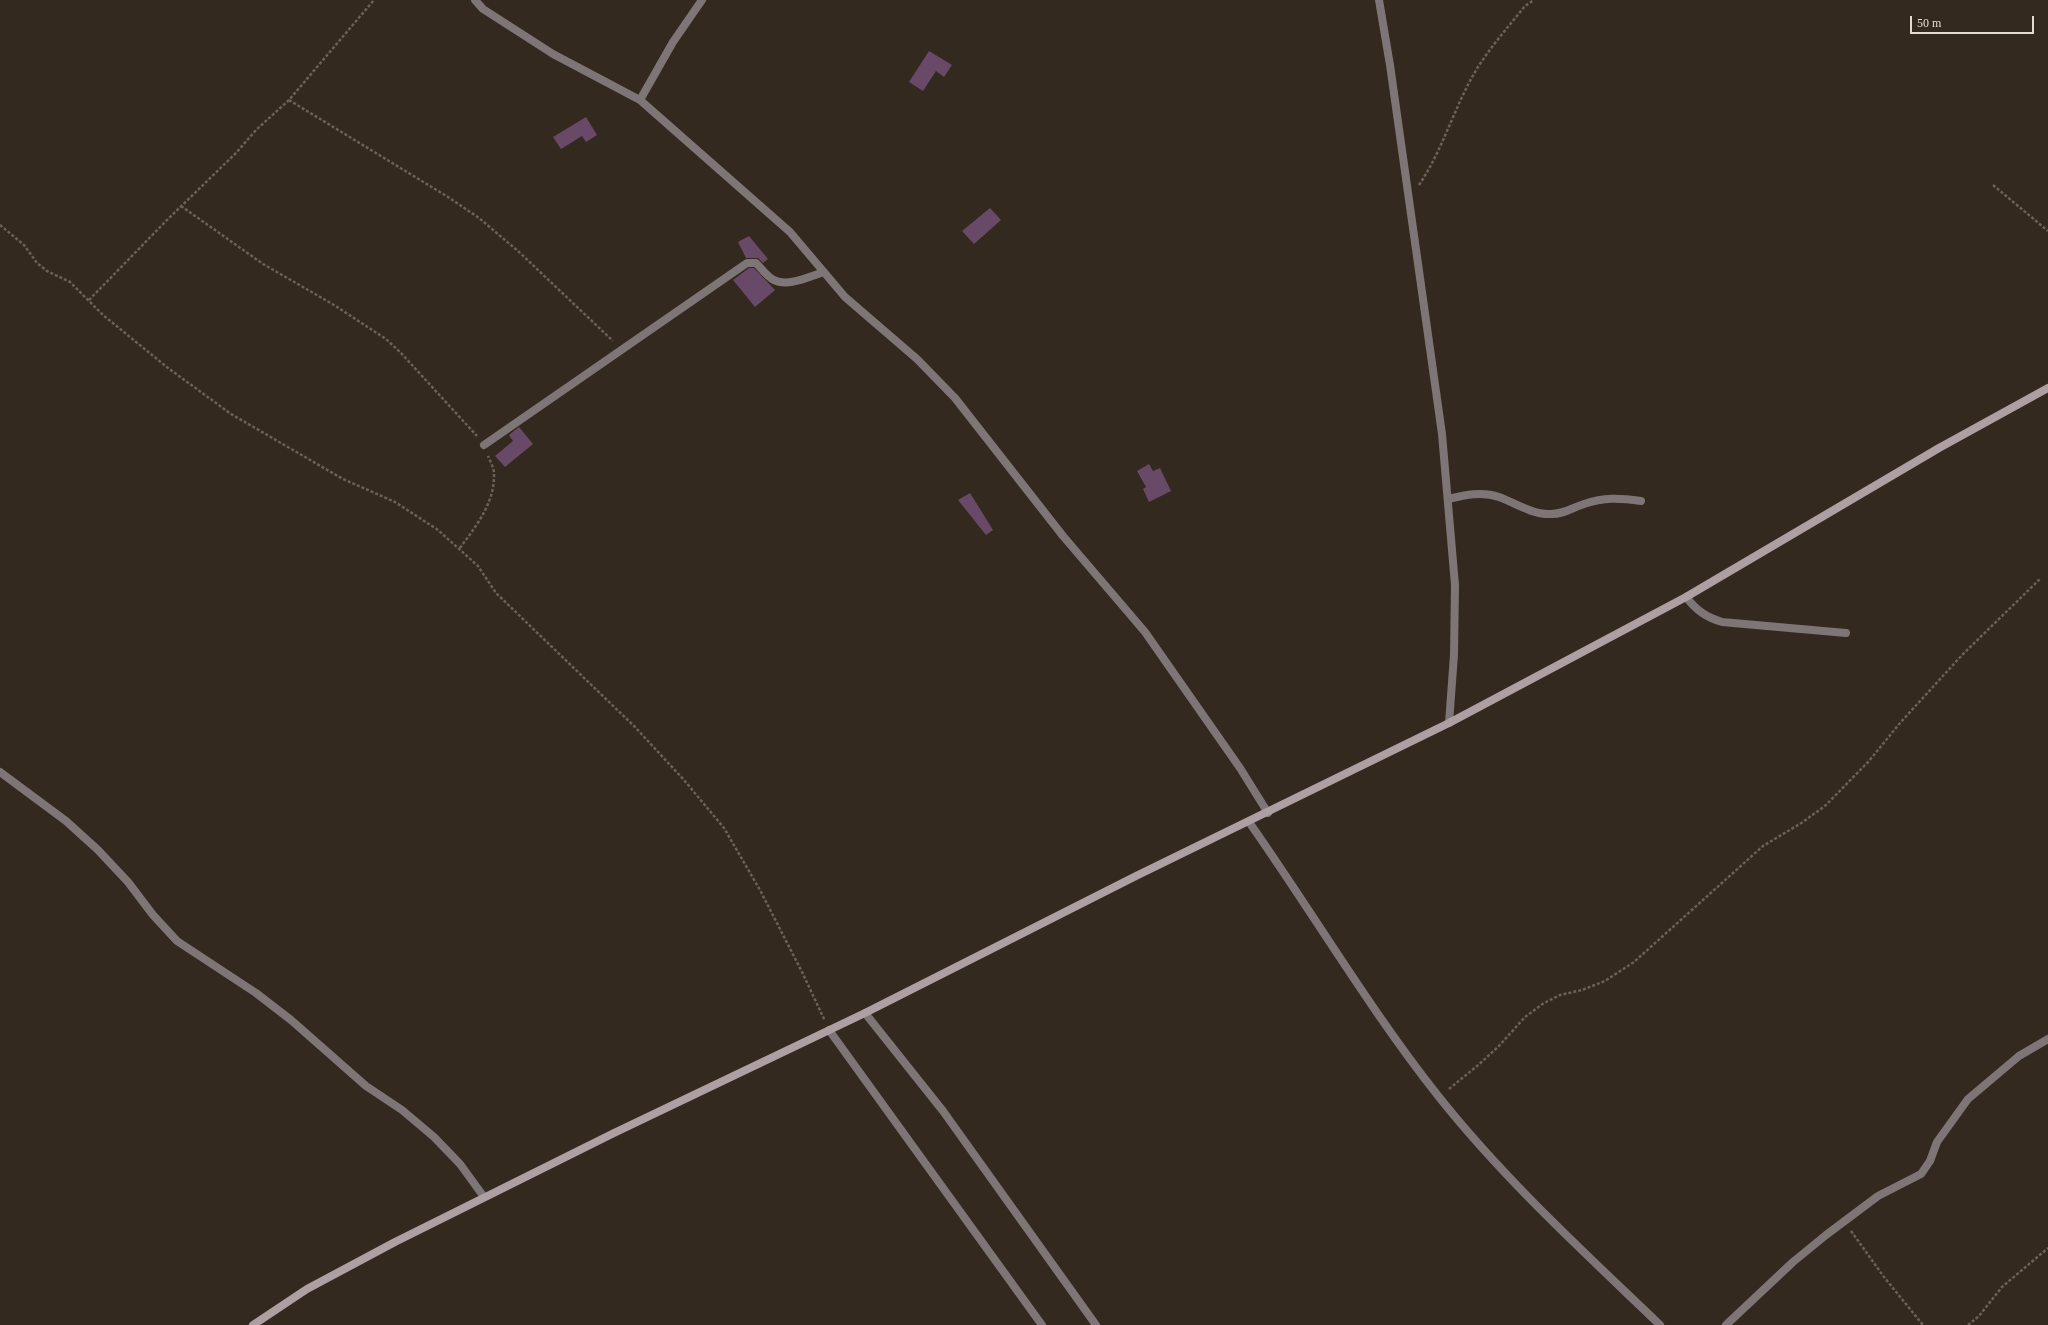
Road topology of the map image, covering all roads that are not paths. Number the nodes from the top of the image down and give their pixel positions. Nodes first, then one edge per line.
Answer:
1 (475, 0) edge
2 (702, 0) edge
3 (1379, 0) edge
4 (640, 100) junction
5 (824, 272) junction
6 (2048, 388) edge
7 (484, 445) road end
8 (1448, 499) junction
9 (1641, 501) dead end
10 (1686, 597) junction
11 (1846, 633) dead end
12 (1449, 723) junction
13 (0, 772) edge
14 (1268, 813) junction
15 (1249, 822) junction
16 (865, 1013) junction
17 (829, 1030) junction
18 (2048, 1039) edge
19 (484, 1198) junction
20 (253, 1325) edge
21 (1042, 1325) edge
22 (1096, 1325) edge
23 (1660, 1325) edge
24 (1726, 1325) edge

1 - 4 street
2 - 4 street
3 - 8 street
4 - 5 street
5 - 7 street
5 - 14 street
6 - 10 street
8 - 9 street
8 - 12 street
10 - 11 street
10 - 12 street
12 - 14 street
13 - 19 street
14 - 15 street
15 - 16 street
15 - 23 street
16 - 17 street
16 - 22 street
17 - 19 street
17 - 21 street
18 - 24 street
19 - 20 street

